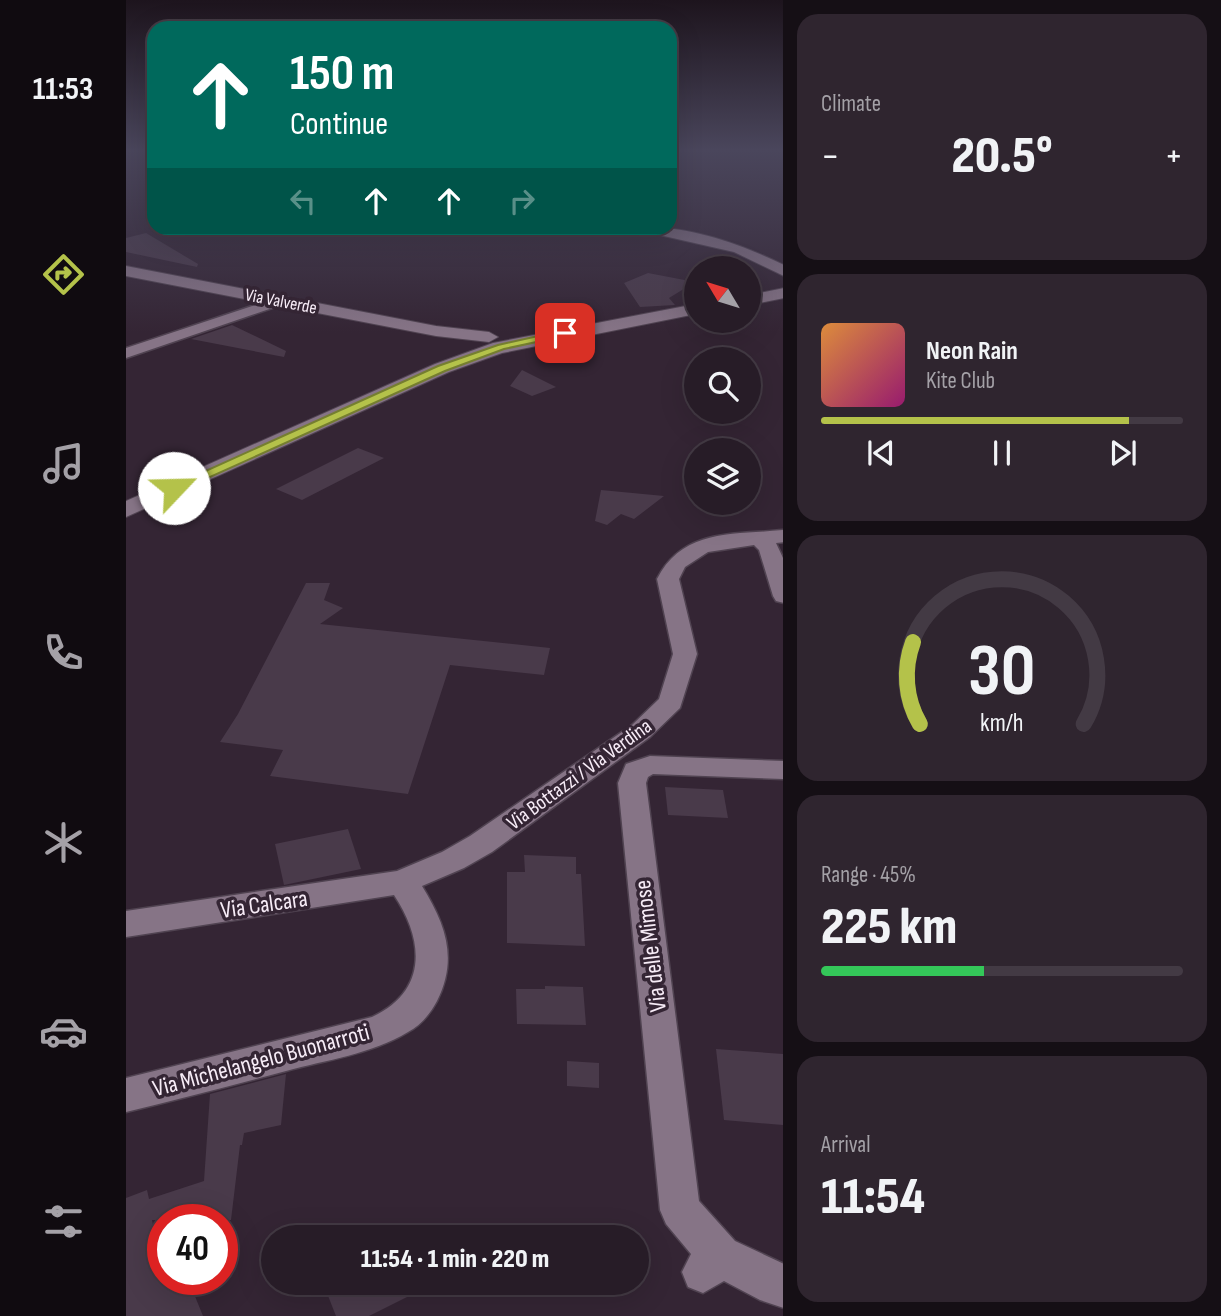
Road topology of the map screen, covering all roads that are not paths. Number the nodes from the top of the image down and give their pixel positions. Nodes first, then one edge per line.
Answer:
1 (677, 235) edge
2 (779, 268) edge
3 (126, 271) edge
4 (783, 293) edge
5 (761, 298) edge
6 (279, 301) junction
7 (684, 311) edge
8 (488, 343) junction
9 (126, 353) edge
10 (442, 368) junction
11 (126, 510) edge
12 (772, 538) edge
13 (783, 596) edge
14 (783, 771) edge
15 (402, 882) junction
16 (126, 924) edge
17 (126, 1096) edge
18 (783, 1286) edge

1 - 2 street
3 - 6 street, Via Valverde
4 - 5 street
6 - 8 street, Via Valverde
6 - 9 street
7 - 8 street
8 - 10 street
8 - 10 street
10 - 11 street
12 - 13 street
12 - 15 street, Via Bottazzi / Via Verdina
14 - 18 street, Via delle Mimose
15 - 16 street, Via Calcara
15 - 17 street, Via Michelangelo Buonarroti

